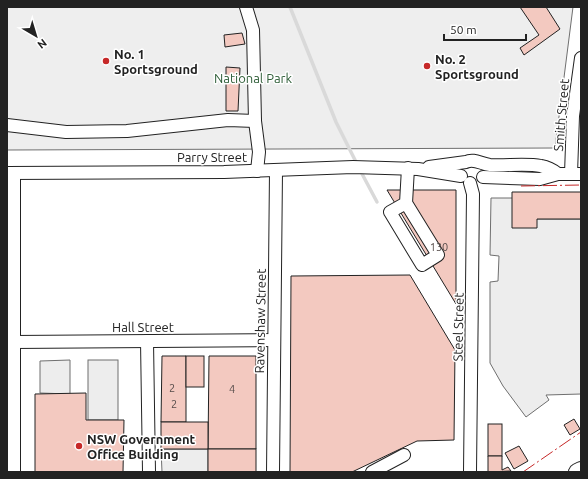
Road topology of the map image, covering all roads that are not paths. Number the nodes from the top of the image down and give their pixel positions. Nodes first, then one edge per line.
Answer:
1 (246, 7) edge
2 (581, 58) edge
3 (255, 121) junction
4 (7, 125) edge
5 (466, 162) junction
6 (481, 164) junction
7 (413, 169) junction
8 (276, 170) junction
9 (257, 171) junction
10 (11, 173) edge
11 (558, 174) junction
12 (576, 174) edge
13 (483, 177) junction
14 (465, 180) junction
15 (406, 202) junction
16 (273, 340) junction
17 (147, 341) junction
18 (13, 342) junction
19 (404, 455) dead end
20 (581, 470) edge
21 (14, 472) edge
22 (149, 472) edge
23 (273, 472) edge
24 (372, 472) edge
25 (470, 472) edge
26 (577, 472) edge

1 - 3 street
2 - 12 street, Smith Street
3 - 4 street
3 - 9 street
5 - 6 street, Parry Street
5 - 7 street, Parry Street
5 - 14 street
6 - 11 street, Parry Street
6 - 13 street
7 - 8 street, Parry Street
7 - 14 street, Parry Street
7 - 15 street
8 - 9 street, Parry Street
8 - 16 street, Ravenshaw Street
9 - 10 street, Parry Street
10 - 18 street
11 - 12 street, Parry Street
11 - 13 street, Parry Street
13 - 14 street, Parry Street
14 - 25 street, Steel Street
15 - 15 street
16 - 17 street, Hall Street
16 - 23 street, Ravenshaw Street
17 - 18 street, Hall Street
17 - 22 street
18 - 21 street
19 - 24 street
20 - 26 main road

